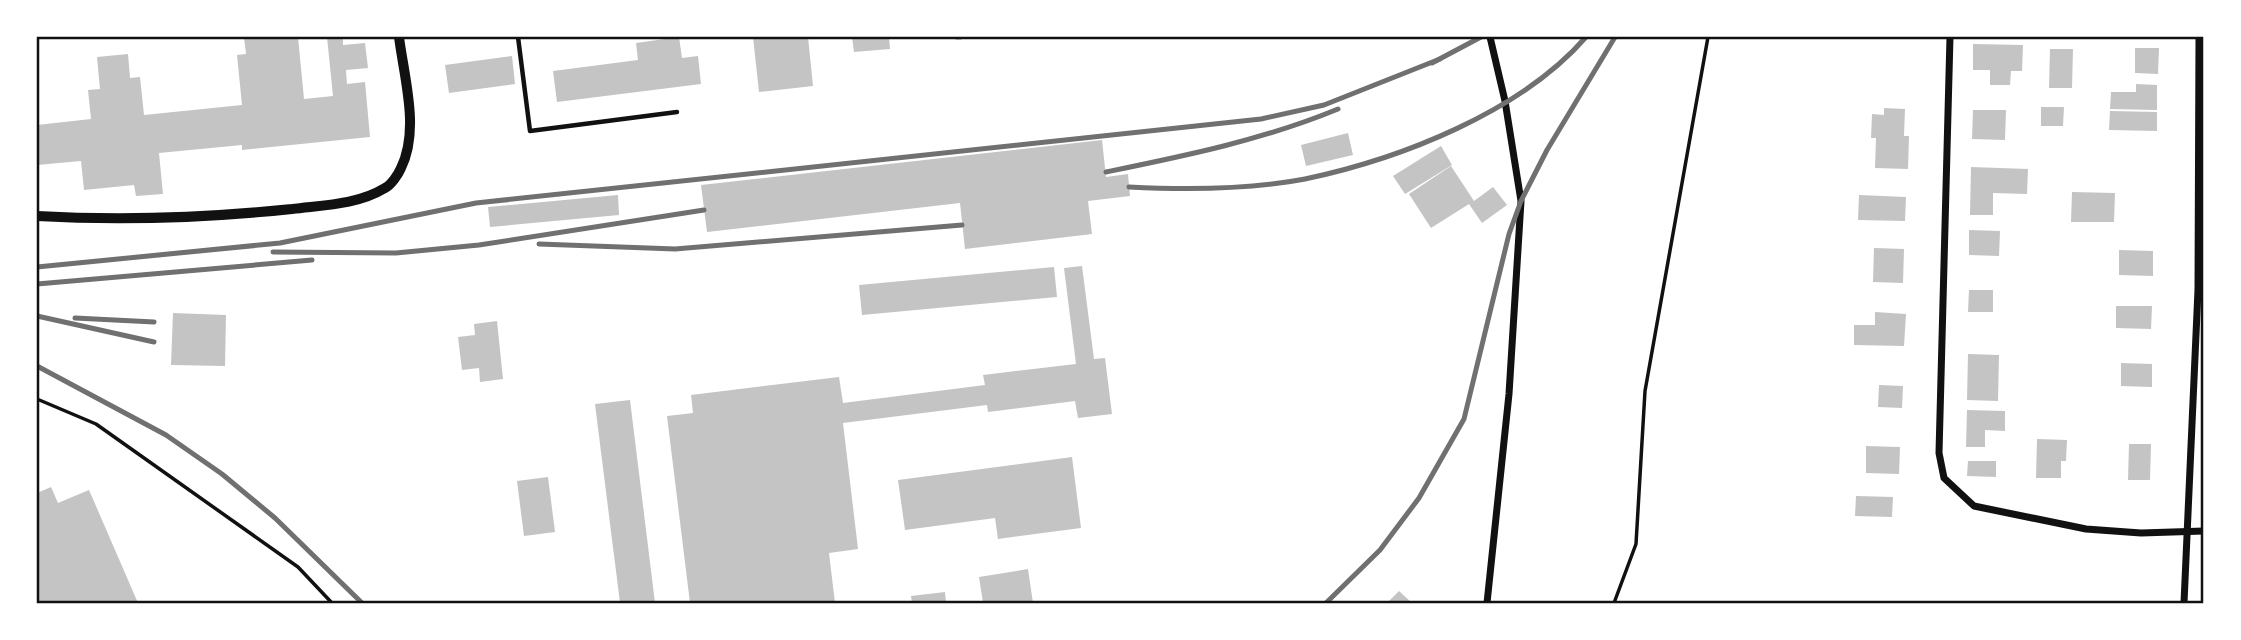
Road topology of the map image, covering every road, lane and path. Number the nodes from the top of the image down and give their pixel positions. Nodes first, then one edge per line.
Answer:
1 (399, 37) edge
2 (518, 37) edge
3 (1490, 37) edge
4 (1708, 37) edge
5 (1950, 37) edge
6 (2199, 37) edge
7 (677, 112) dead end
8 (37, 216) edge
9 (37, 399) edge
10 (2189, 529) junction
11 (2204, 531) edge
12 (331, 603) edge
13 (1486, 603) edge
14 (1614, 603) edge
15 (2184, 603) edge

1 - 8 street
2 - 7 lane
3 - 13 street
4 - 14 path
5 - 10 street
6 - 10 street
9 - 12 path
10 - 11 street
10 - 15 street

